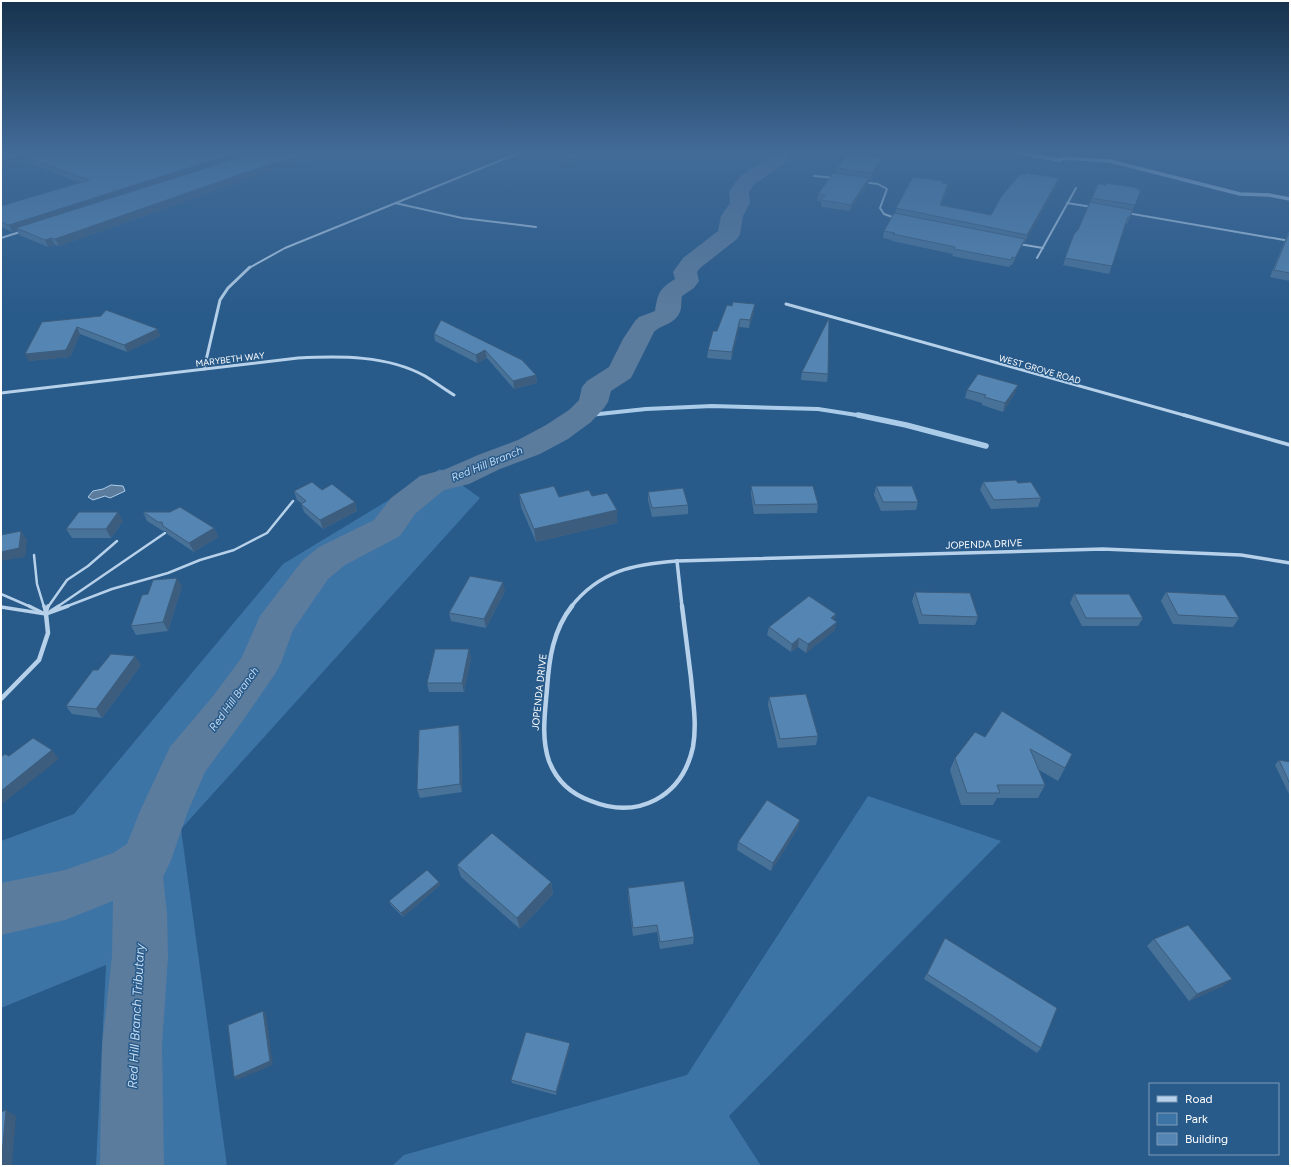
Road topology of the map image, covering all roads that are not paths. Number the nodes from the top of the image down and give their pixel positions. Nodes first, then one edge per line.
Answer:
1 (384, 207) edge
2 (415, 207) edge
3 (880, 207) edge
4 (1065, 207) edge
5 (1094, 207) edge
6 (1097, 208) edge
7 (1127, 213) edge
8 (897, 219) edge
9 (536, 227) dead end
10 (24, 230) edge
11 (1, 238) edge
12 (1290, 241) edge
13 (1014, 243) edge
14 (1043, 248) junction
15 (1037, 258) dead end
16 (786, 304) dead end
17 (204, 369) junction
18 (1, 393) edge
19 (454, 395) dead end
20 (1290, 445) edge
21 (293, 501) edge
22 (165, 533) edge
23 (117, 541) dead end
24 (34, 555) dead end
25 (677, 561) junction
26 (1290, 563) edge
27 (1, 594) edge
28 (1, 607) edge
29 (46, 614) junction
30 (1, 699) edge

1 - 17 street
2 - 9 street
3 - 8 street
4 - 14 street
5 - 6 street
7 - 12 street
10 - 11 street
13 - 14 street
14 - 15 street
16 - 20 street, WEST GROVE ROAD
17 - 18 street, MARYBETH WAY
17 - 19 street, MARYBETH WAY
21 - 29 lane
22 - 29 lane
23 - 29 lane
24 - 29 lane
25 - 25 street, JOPENDA DRIVE
25 - 26 street, JOPENDA DRIVE
27 - 29 lane
28 - 29 lane
29 - 30 street

